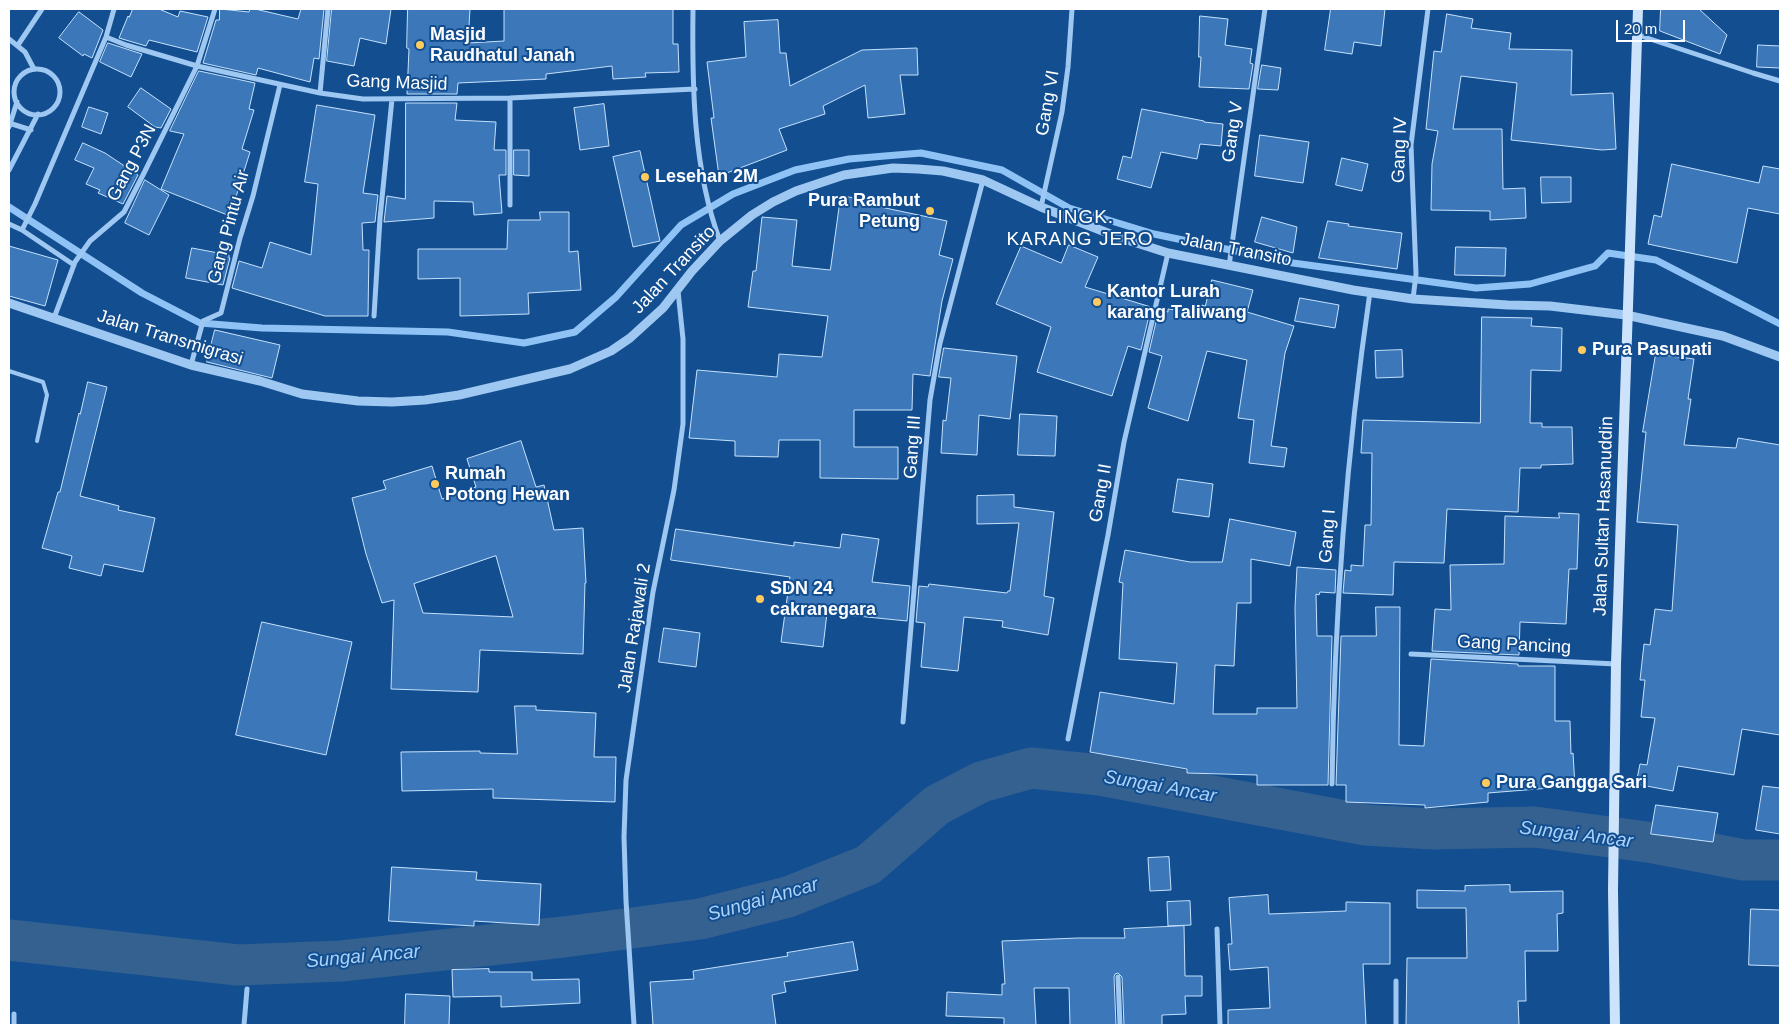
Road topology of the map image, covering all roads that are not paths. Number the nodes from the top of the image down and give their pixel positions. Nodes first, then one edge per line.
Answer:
1 (42, 9) edge
2 (114, 9) edge
3 (215, 9) edge
4 (328, 9) edge
5 (693, 9) edge
6 (1072, 9) edge
7 (1265, 9) edge
8 (1428, 9) edge
9 (1638, 9) edge
10 (1637, 35) junction
11 (106, 37) junction
12 (9, 39) edge
13 (18, 45) junction
14 (197, 66) junction
15 (34, 69) junction
16 (1780, 81) edge
17 (280, 85) junction
18 (695, 89) junction
19 (320, 93) junction
20 (510, 98) junction
21 (392, 99) junction
22 (17, 102) junction
23 (38, 114) junction
24 (9, 124) edge
25 (31, 130) junction
26 (9, 170) edge
27 (983, 180) junction
28 (1042, 204) junction
29 (510, 205) dead end
30 (9, 224) edge
31 (22, 230) junction
32 (720, 241) junction
33 (1168, 253) junction
34 (1229, 262) junction
35 (75, 264) junction
36 (678, 290) junction
37 (1370, 292) junction
38 (1414, 296) junction
39 (9, 303) edge
40 (374, 316) dead end
41 (1626, 316) junction
42 (54, 318) junction
43 (1780, 357) edge
44 (191, 365) junction
45 (9, 370) edge
46 (324, 398) joint
47 (37, 440) dead end
48 (1411, 654) dead end
49 (1616, 664) junction
50 (903, 722) dead end
51 (1068, 739) dead end
52 (1332, 784) dead end
53 (1217, 929) dead end
54 (1118, 977) dead end
55 (1396, 981) dead end
56 (247, 989) dead end
57 (14, 1014) dead end
58 (14, 1025) edge
59 (244, 1025) edge
60 (634, 1025) edge
61 (1120, 1025) edge
62 (1220, 1025) edge
63 (1396, 1025) edge
64 (1615, 1025) edge

1 - 13 street
2 - 11 street
3 - 14 street, Gang P3N
4 - 19 street
5 - 18 street
6 - 28 street, Gang VI
7 - 34 street, Gang V
8 - 38 street, Gang IV
9 - 10 main road, Jalan Sultan Hasanuddin
10 - 16 street
10 - 41 main road, Jalan Sultan Hasanuddin
11 - 14 street, Gang Masjid
11 - 31 street
12 - 13 street
13 - 15 street
14 - 17 street, Gang Masjid
14 - 35 street, Gang P3N
15 - 22 street
15 - 23 street
17 - 19 street, Gang Masjid
17 - 44 street, Gang Pintu Air
18 - 20 street, Gang Masjid
18 - 32 street
19 - 21 street, Gang Masjid
20 - 21 street, Gang Masjid
20 - 29 street
21 - 40 street
22 - 23 street
22 - 24 street
23 - 25 street
24 - 25 street
25 - 26 street
27 - 28 street, Jalan Transito
27 - 32 street, Jalan Transito
27 - 50 street, Gang III
28 - 33 street, Jalan Transito
30 - 31 street
31 - 35 street
32 - 36 street, Jalan Transito
33 - 34 street, Jalan Transito
33 - 51 street, Gang II
34 - 37 street, Jalan Transito
35 - 42 street, Gang P3N
36 - 46 street, Jalan Transito
36 - 60 street, Jalan Rajawali 2
37 - 38 street, Jalan Transito
37 - 52 street, Gang I
38 - 41 street, Jalan Transito
39 - 42 street, Jalan Transmigrasi
41 - 43 street, Jalan Transito
41 - 49 main road, Jalan Sultan Hasanuddin
42 - 44 street, Jalan Transmigrasi
44 - 46 street, Jalan Transmigrasi
45 - 47 lane
48 - 49 street, Gang Pancing
49 - 64 main road, Jalan Sultan Hasanuddin
53 - 62 street
54 - 61 street
55 - 63 street
56 - 59 street
57 - 58 street

